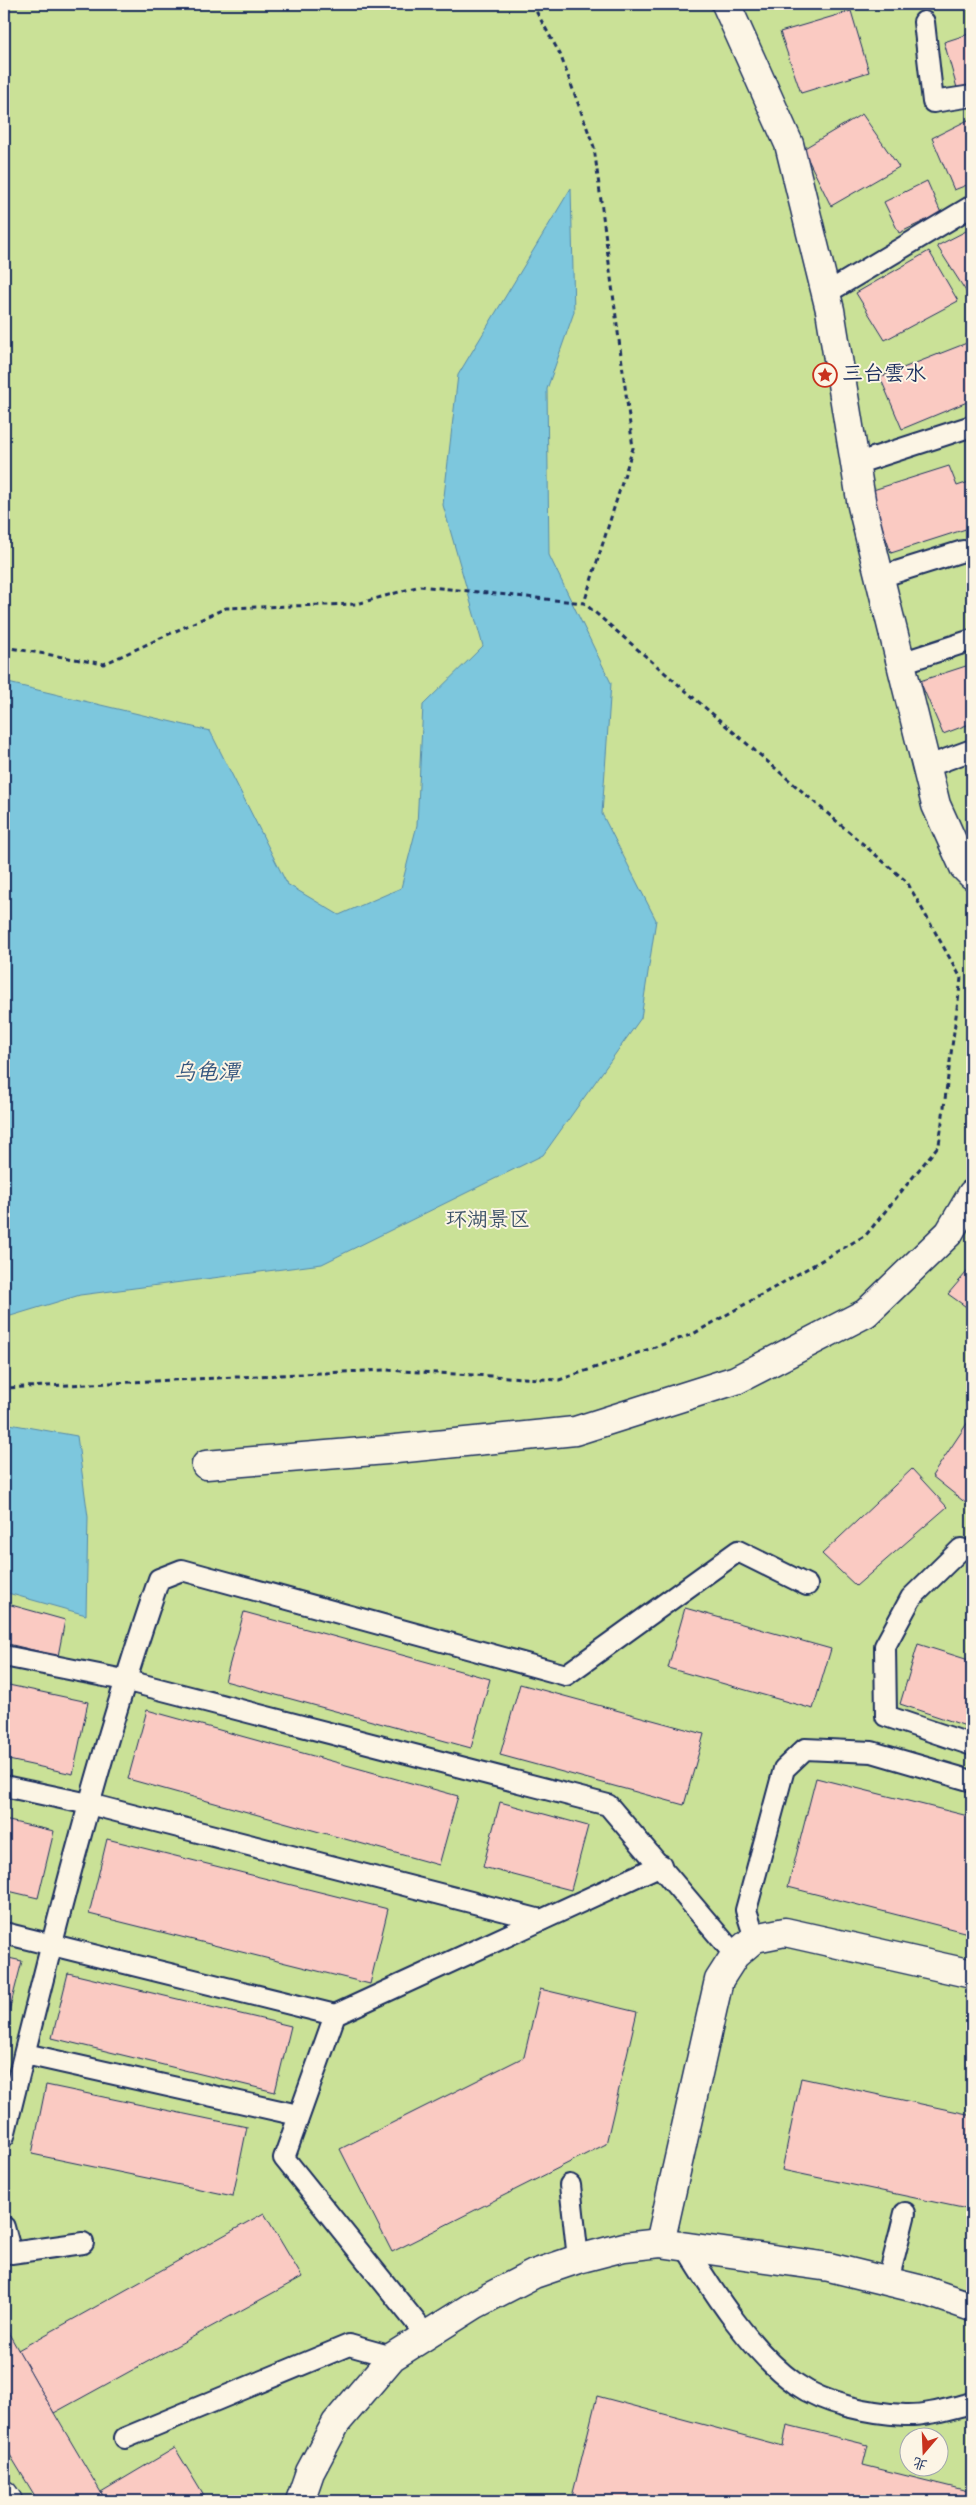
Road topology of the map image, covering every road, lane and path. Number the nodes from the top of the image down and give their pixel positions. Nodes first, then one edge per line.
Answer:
1 (532, 4) edge
2 (726, 4) edge
3 (924, 22) dead end
4 (972, 96) edge
5 (972, 206) edge
6 (826, 294) junction
7 (972, 426) edge
8 (855, 464) junction
9 (963, 551) dead end
10 (880, 577) junction
11 (584, 603) junction
12 (972, 640) edge
13 (4, 648) edge
14 (900, 663) junction
15 (972, 750) edge
16 (926, 767) junction
17 (972, 875) edge
18 (972, 1194) edge
19 (4, 1388) edge
20 (206, 1465) dead end
21 (961, 1549) dead end
22 (807, 1585) dead end
23 (4, 1656) edge
24 (124, 1680) junction
25 (972, 1744) edge
26 (972, 1781) edge
27 (4, 1786) edge
28 (89, 1804) junction
29 (660, 1865) junction
30 (541, 1920) junction
31 (4, 1933) edge
32 (50, 1944) junction
33 (745, 1947) junction
34 (972, 1974) edge
35 (335, 2015) junction
36 (25, 2054) junction
37 (298, 2115) junction
38 (4, 2136) edge
39 (570, 2185) dead end
40 (905, 2213) dead end
41 (4, 2227) edge
42 (83, 2243) dead end
43 (672, 2244) junction
44 (578, 2259) junction
45 (888, 2281) junction
46 (972, 2307) edge
47 (426, 2335) junction
48 (392, 2357) junction
49 (972, 2403) edge
50 (125, 2438) dead end
51 (4, 2495) edge
52 (8, 2501) edge
53 (300, 2501) edge

1 - 11 path
2 - 6 street
3 - 4 lane
5 - 6 lane
6 - 8 street
7 - 8 lane
8 - 10 street
9 - 10 lane
10 - 14 street
11 - 13 path
11 - 19 path
12 - 14 lane
14 - 16 street
15 - 16 lane
16 - 17 street
18 - 20 street
21 - 25 lane
22 - 24 lane
23 - 24 lane
24 - 28 lane
24 - 29 lane
26 - 33 lane
27 - 28 lane
28 - 30 lane
28 - 32 lane
29 - 30 lane
29 - 33 lane
30 - 35 lane
31 - 32 lane
32 - 35 lane
32 - 36 lane
33 - 34 street
33 - 43 street
35 - 37 lane
36 - 37 lane
36 - 38 lane
37 - 47 lane
39 - 44 lane
40 - 45 lane
41 - 42 lane
43 - 44 street
43 - 45 street
43 - 49 lane
44 - 47 street
45 - 46 street
47 - 48 street
48 - 50 lane
48 - 53 street
51 - 52 street

